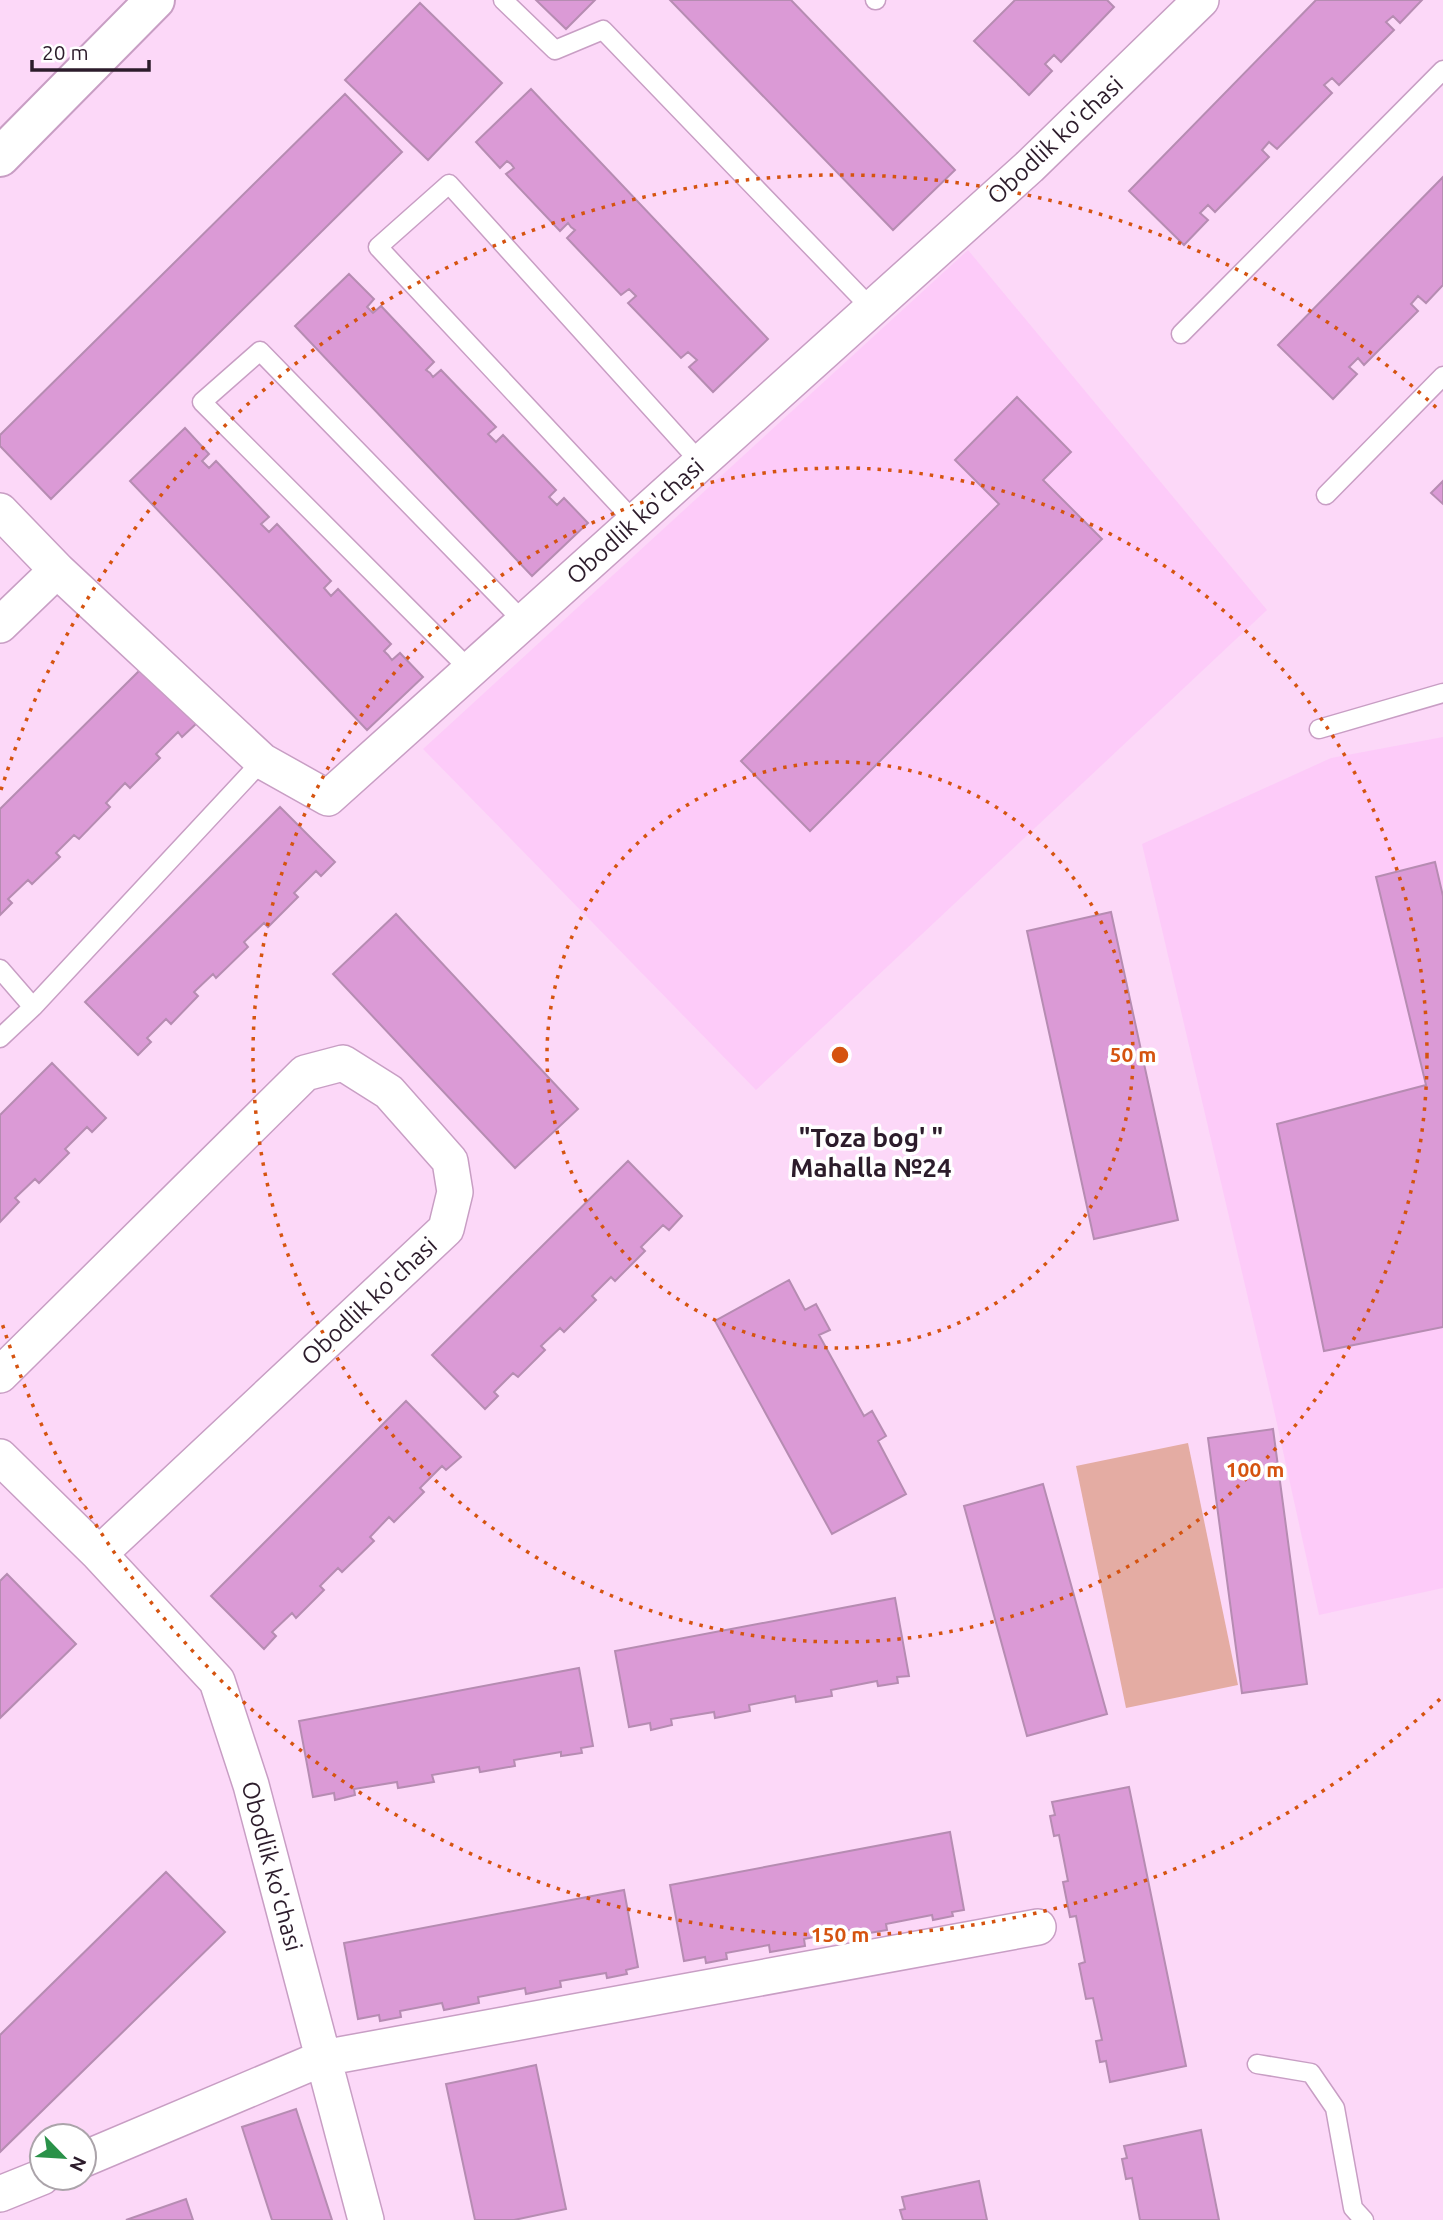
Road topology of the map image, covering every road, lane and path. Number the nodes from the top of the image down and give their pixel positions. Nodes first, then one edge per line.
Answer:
1 (155, 0) edge
2 (503, 0) edge
3 (1201, 0) edge
4 (1443, 70) edge
5 (0, 157) edge
6 (872, 309) junction
7 (1181, 334) dead end
8 (1443, 376) edge
9 (701, 463) junction
10 (1326, 495) dead end
11 (0, 511) edge
12 (635, 523) junction
13 (58, 570) junction
14 (524, 622) junction
15 (0, 625) edge
16 (470, 670) junction
17 (1443, 693) edge
18 (1319, 729) dead end
19 (262, 761) junction
20 (0, 969) edge
21 (33, 1007) junction
22 (0, 1038) edge
23 (0, 1375) edge
24 (0, 1457) edge
25 (99, 1554) junction
26 (1038, 1927) dead end
27 (323, 2058) junction
28 (1257, 2064) dead end
29 (98, 2153) edge
30 (28, 2183) edge
31 (0, 2194) edge
32 (366, 2220) edge
33 (1364, 2220) edge

1 - 5 main road
2 - 6 lane
3 - 6 street, Obodlik ko'chasi
4 - 7 lane
6 - 9 street, Obodlik ko'chasi
8 - 10 lane
9 - 12 street, Obodlik ko'chasi
9 - 12 lane
11 - 13 street, Obodlik ko'chasi
12 - 14 street, Obodlik ko'chasi
13 - 15 street
13 - 19 street, Obodlik ko'chasi
14 - 16 street, Obodlik ko'chasi
14 - 16 lane
16 - 19 street, Obodlik ko'chasi
17 - 18 lane
19 - 21 lane
20 - 21 lane
21 - 22 lane
23 - 25 street, Obodlik ko'chasi
24 - 25 street, Obodlik ko'chasi
25 - 27 street, Obodlik ko'chasi
26 - 27 street
27 - 29 street
27 - 32 street, Obodlik ko'chasi
28 - 33 lane
30 - 31 street

